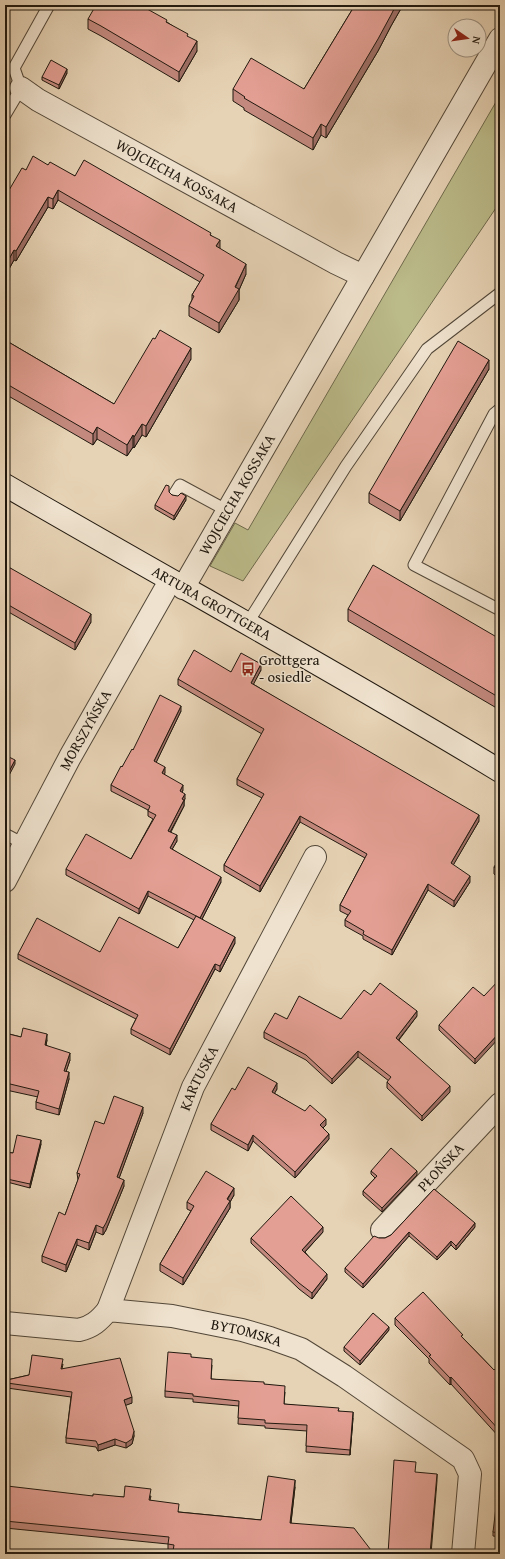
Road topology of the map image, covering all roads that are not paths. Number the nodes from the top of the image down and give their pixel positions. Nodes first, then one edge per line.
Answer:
1 (49, 5) edge
2 (500, 40) edge
3 (21, 88) junction
4 (5, 115) edge
5 (363, 276) junction
6 (500, 293) edge
7 (500, 409) edge
8 (5, 485) edge
9 (175, 494) edge
10 (228, 511) junction
11 (177, 584) junction
12 (500, 610) edge
13 (247, 624) junction
14 (500, 772) edge
15 (5, 834) edge
16 (24, 844) junction
17 (315, 857) dead end
18 (5, 881) edge
19 (500, 1104) edge
20 (382, 1230) dead end
21 (108, 1310) junction
22 (5, 1323) edge
23 (463, 1554) edge

1 - 3 lane
2 - 5 street, WOJCIECHA KOSSAKA
3 - 4 lane
3 - 5 street, WOJCIECHA KOSSAKA
5 - 10 street, WOJCIECHA KOSSAKA
6 - 13 lane
7 - 12 lane
8 - 11 street, ARTURA GROTTGERA
9 - 10 lane
10 - 11 street, WOJCIECHA KOSSAKA
11 - 13 street, ARTURA GROTTGERA
11 - 16 street, MORSZYŃSKA
13 - 14 street, ARTURA GROTTGERA
15 - 16 lane
16 - 18 street, MORSZYŃSKA
17 - 21 street, KARTUSKA
19 - 20 street, PŁOŃSKA
21 - 22 street
21 - 23 street, BYTOMSKA

